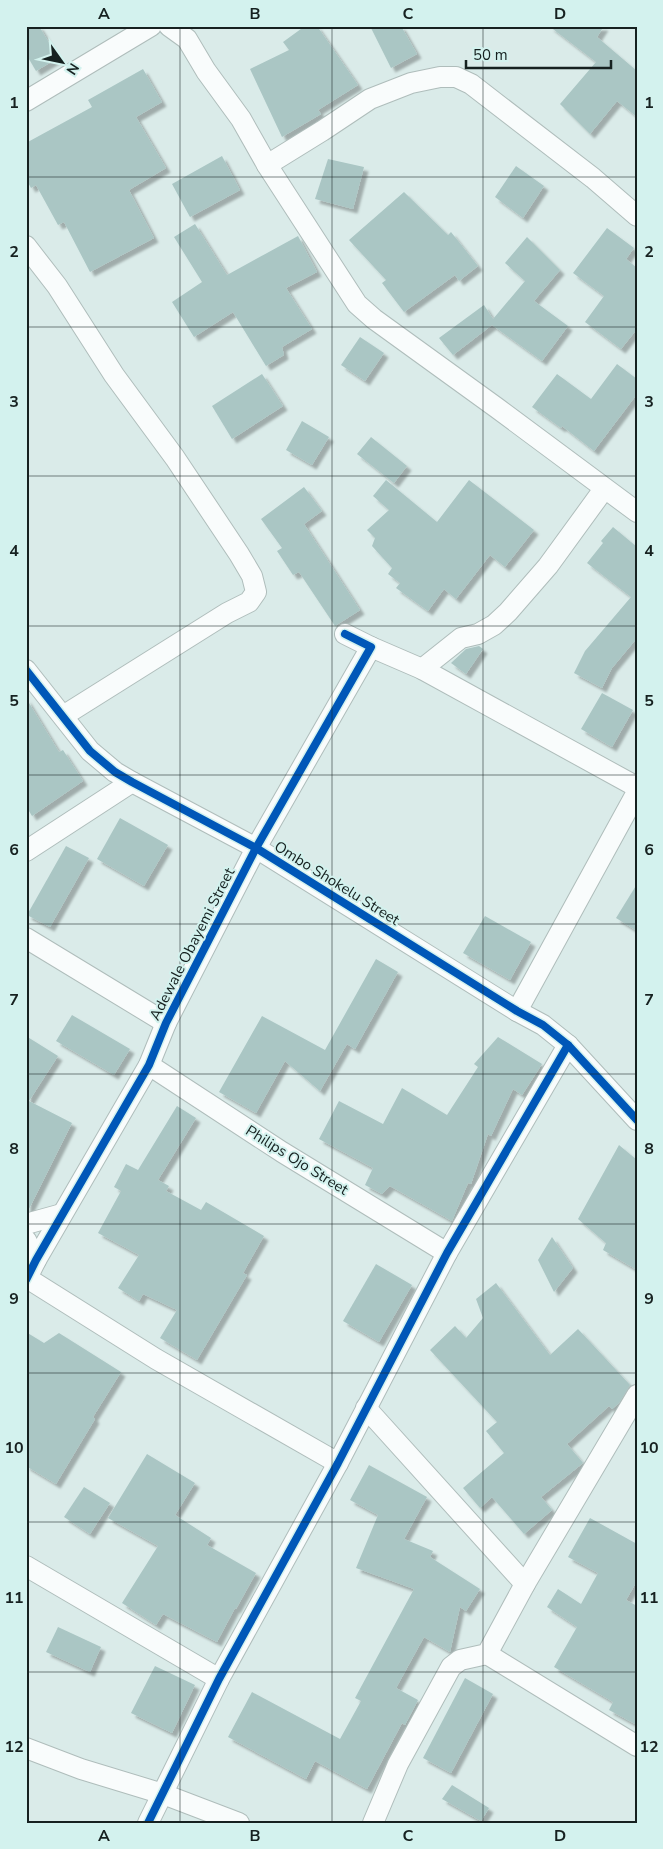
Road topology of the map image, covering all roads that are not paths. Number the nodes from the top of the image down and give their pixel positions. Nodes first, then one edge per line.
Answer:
1 (151, 26) edge
2 (169, 26) edge
3 (26, 102) edge
4 (267, 164) junction
5 (637, 216) edge
6 (26, 246) edge
7 (604, 489) junction
8 (637, 512) edge
9 (345, 634) dead end
10 (371, 647) junction
11 (26, 670) edge
12 (422, 670) junction
13 (63, 716) junction
14 (132, 782) junction
15 (637, 787) edge
16 (637, 792) edge
17 (256, 848) junction
18 (26, 851) edge
19 (26, 938) edge
20 (517, 1011) junction
21 (166, 1023) junction
22 (568, 1045) junction
23 (150, 1065) junction
24 (637, 1120) edge
25 (62, 1214) junction
26 (26, 1224) edge
27 (26, 1240) edge
28 (447, 1253) junction
29 (36, 1260) junction
30 (27, 1279) edge
31 (637, 1395) edge
32 (366, 1408) junction
33 (338, 1463) junction
34 (26, 1566) edge
35 (525, 1584) junction
36 (487, 1654) junction
37 (219, 1679) junction
38 (637, 1746) edge
39 (26, 1748) edge
40 (163, 1794) junction
41 (148, 1823) edge
42 (239, 1823) edge
43 (373, 1823) edge

1 - 3 street
2 - 4 street
4 - 5 street
4 - 7 street
6 - 13 street
7 - 8 street
7 - 12 street
9 - 10 street
10 - 12 street
10 - 17 street, Adewale Obayemi Street
11 - 13 street, Ombo Shokelu Street
12 - 15 street
13 - 14 street, Ombo Shokelu Street
14 - 17 street, Ombo Shokelu Street
14 - 18 street
16 - 20 street
17 - 20 street, Ombo Shokelu Street
17 - 21 street, Adewale Obayemi Street
19 - 21 street
20 - 22 street, Ombo Shokelu Street
21 - 23 street, Adewale Obayemi Street
22 - 24 street, Ombo Shokelu Street
22 - 28 street
23 - 25 street, Adewale Obayemi Street
23 - 28 street, Philips Ojo Street
25 - 26 street
25 - 29 street, Adewale Obayemi Street
27 - 29 street
28 - 32 street
29 - 30 street, Adewale Obayemi Street
30 - 33 street
31 - 35 street
32 - 33 street
32 - 35 street
33 - 37 street
34 - 37 street
35 - 36 street
36 - 38 street
36 - 43 street
37 - 40 street
39 - 40 street
40 - 41 street
40 - 42 street

